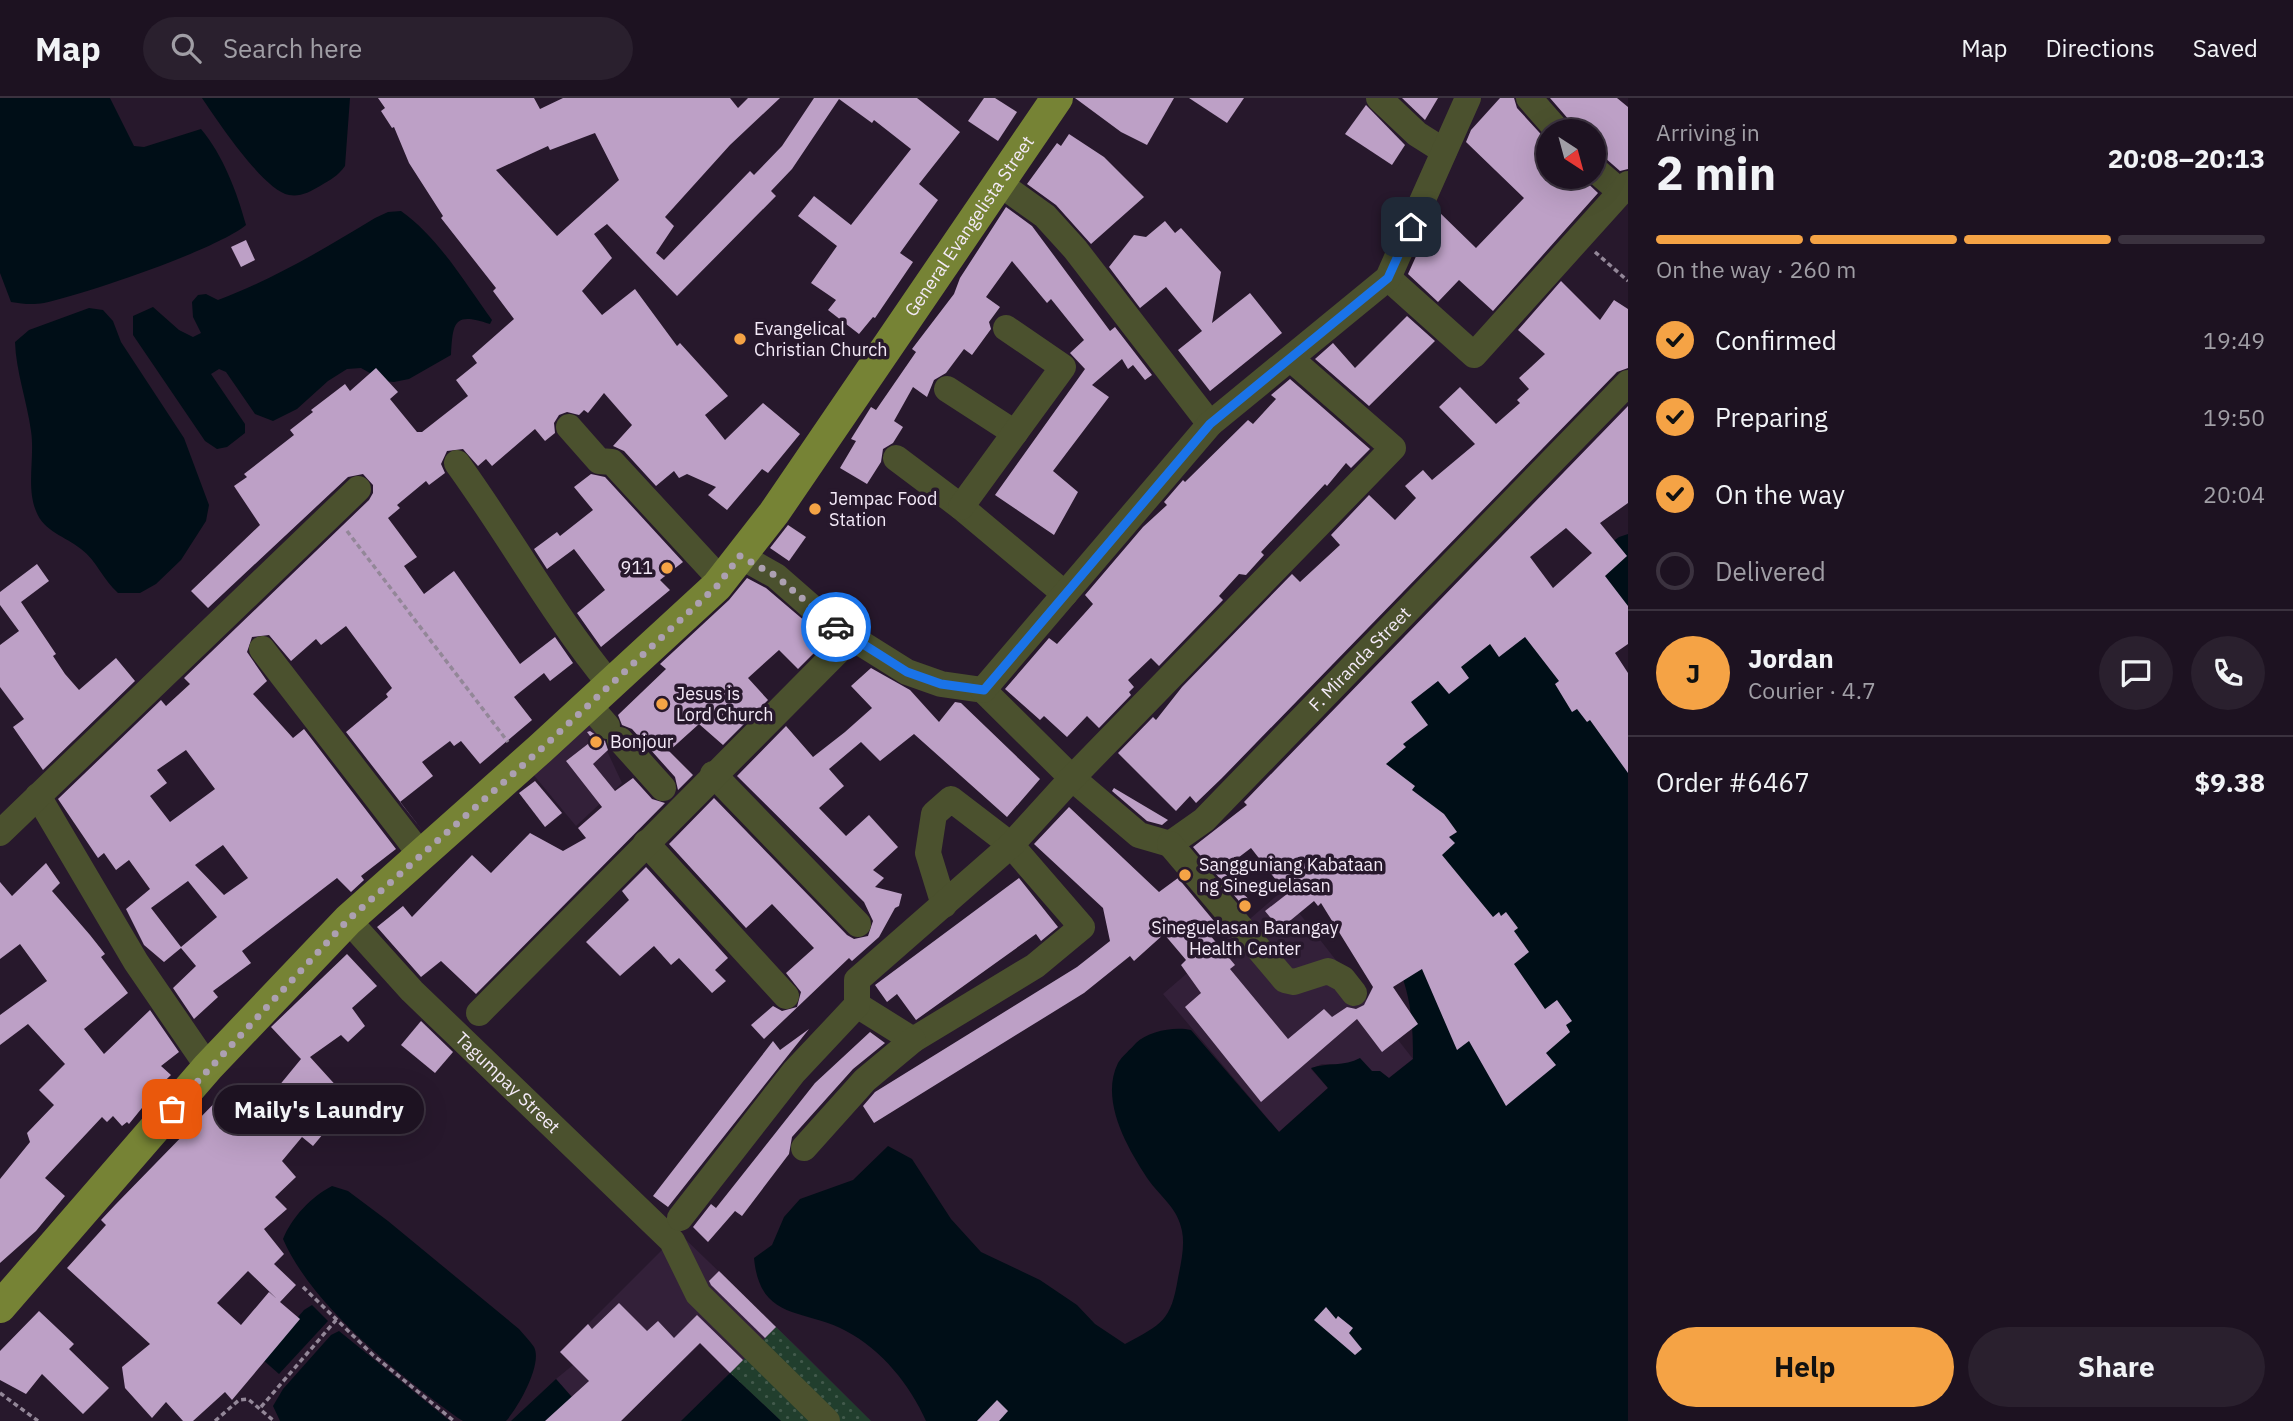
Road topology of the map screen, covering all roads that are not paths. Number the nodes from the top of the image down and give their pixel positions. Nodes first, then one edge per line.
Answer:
1 (1057, 98) edge
2 (1379, 98) edge
3 (1468, 98) edge
4 (1529, 98) edge
5 (1547, 119) edge
6 (1444, 151) junction
7 (1606, 176) edge
8 (999, 183) junction
9 (1625, 188) edge
10 (1388, 278) junction
11 (1006, 328) dead end
12 (1292, 359) junction
13 (1628, 383) edge
14 (947, 389) dead end
15 (1210, 424) junction
16 (569, 427) dead end
17 (1015, 433) junction
18 (896, 458) dead end
19 (457, 463) dead end
20 (358, 489) dead end
21 (961, 507) junction
22 (731, 568) junction
23 (1065, 594) junction
24 (852, 637) junction
25 (262, 649) dead end
26 (984, 690) junction
27 (606, 714) junction
28 (713, 774) junction
29 (1072, 778) junction
30 (663, 788) dead end
31 (38, 796) junction
32 (0, 833) edge
33 (646, 843) junction
34 (1170, 844) junction
35 (1011, 845) junction
36 (421, 855) junction
37 (944, 905) junction
38 (348, 920) junction
39 (858, 924) dead end
40 (1354, 993) dead end
41 (786, 996) dead end
42 (857, 1005) junction
43 (479, 1013) dead end
44 (913, 1040) junction
45 (208, 1067) junction
46 (804, 1149) dead end
47 (676, 1229) junction
48 (0, 1307) edge
49 (827, 1421) edge

1 - 8 main road, General Evangelista Street
2 - 6 street
3 - 6 street
4 - 5 street
6 - 10 street
7 - 9 street
8 - 15 street
8 - 22 main road, General Evangelista Street
9 - 10 street
10 - 12 street
11 - 17 street
12 - 15 street
12 - 29 street
13 - 34 street, F. Miranda Street
14 - 17 street
15 - 23 street
16 - 22 street
17 - 21 street
18 - 21 street
19 - 27 street
20 - 31 street
21 - 23 street
22 - 24 street
22 - 27 main road, General Evangelista Street
23 - 26 street
24 - 26 street
24 - 28 street
25 - 36 street
26 - 29 street
27 - 30 street
27 - 36 main road, General Evangelista Street
28 - 33 street
28 - 39 street
29 - 34 street
29 - 35 street
31 - 32 street
31 - 45 street
33 - 41 street
33 - 43 street
34 - 40 street
35 - 37 street
35 - 37 street
35 - 44 street
36 - 38 main road, General Evangelista Street
37 - 42 street
38 - 45 main road, General Evangelista Street
38 - 47 street, Tagumpay Street
42 - 44 street
42 - 47 street
44 - 46 street
45 - 48 main road, General Evangelista Street
47 - 49 street, Tagumpay Street

